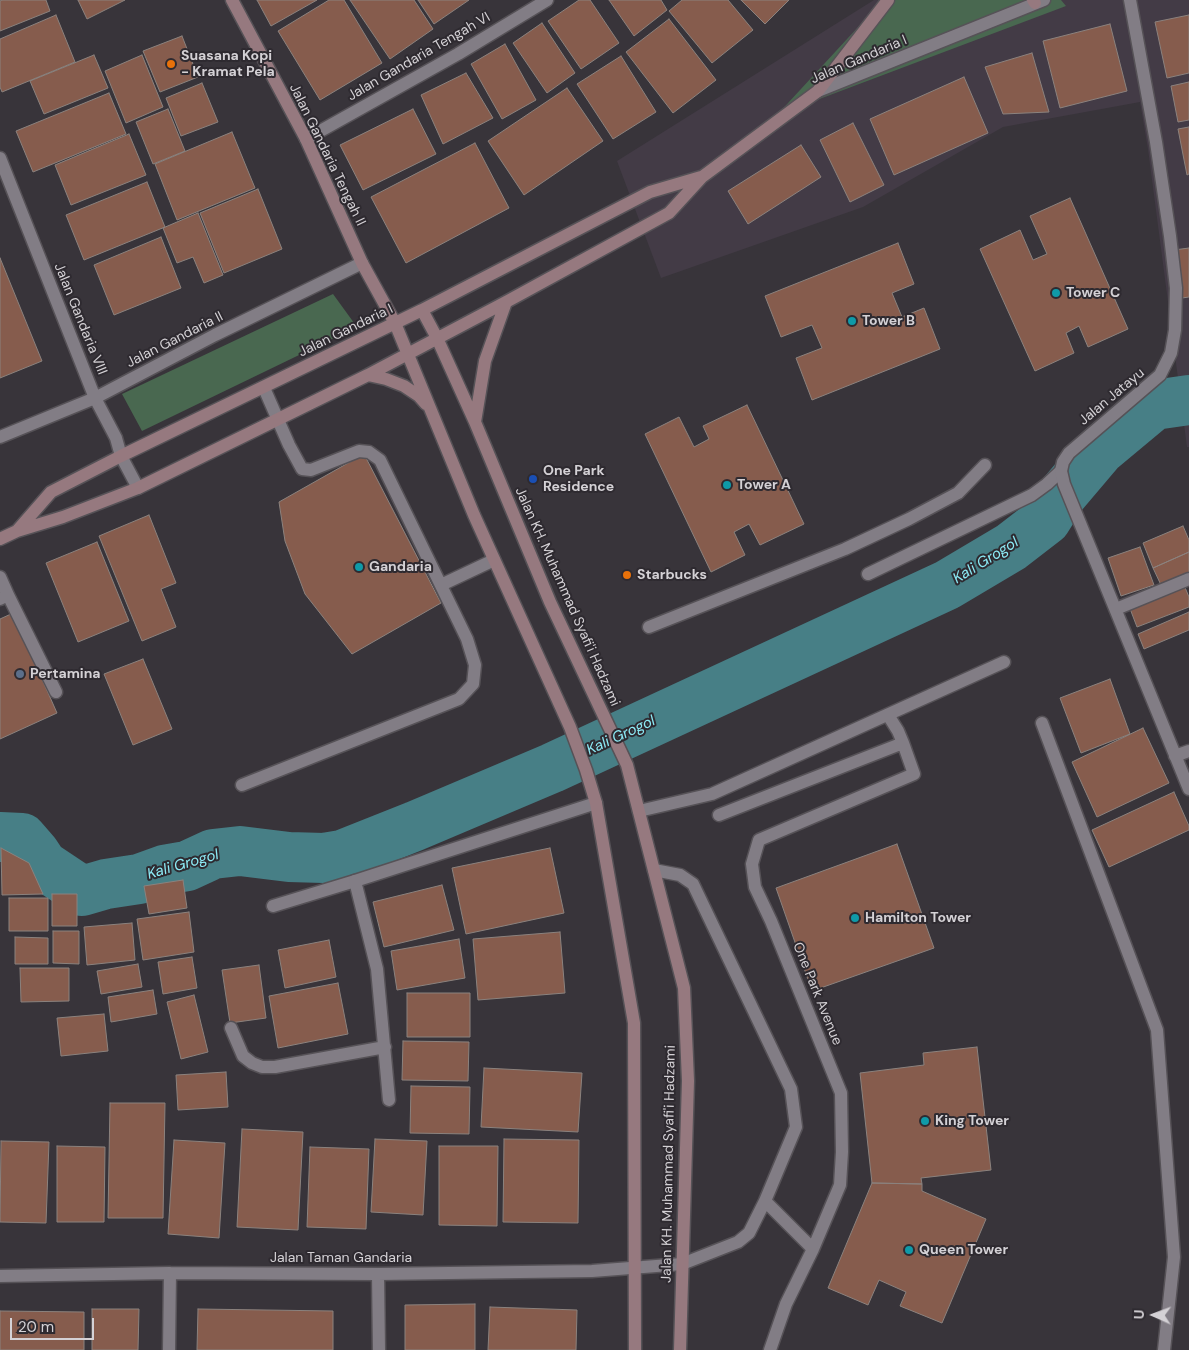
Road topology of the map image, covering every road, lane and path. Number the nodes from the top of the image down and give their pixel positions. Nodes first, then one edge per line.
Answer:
1 (232, 0) edge
2 (547, 0) edge
3 (888, 0) edge
4 (1130, 0) edge
5 (1037, 1) edge
6 (818, 91) junction
7 (306, 139) junction
8 (0, 158) edge
9 (702, 176) junction
10 (362, 263) junction
11 (506, 302) junction
12 (422, 310) junction
13 (395, 323) junction
14 (437, 338) junction
15 (408, 353) junction
16 (368, 375) junction
17 (264, 388) junction
18 (95, 398) junction
19 (431, 410) junction
20 (278, 418) junction
21 (474, 422) junction
22 (0, 437) edge
23 (121, 456) junction
24 (985, 465) dead end
25 (1061, 470) junction
26 (138, 488) junction
27 (17, 531) junction
28 (0, 539) edge
29 (494, 560) junction
30 (868, 574) dead end
31 (0, 577) edge
32 (1189, 579) edge
33 (441, 585) junction
34 (4, 597) edge
35 (1116, 609) junction
36 (649, 627) dead end
37 (1004, 662) dead end
38 (56, 692) dead end
39 (888, 715) junction
40 (1042, 723) dead end
41 (903, 743) junction
42 (1189, 751) edge
43 (1175, 756) junction
44 (242, 785) dead end
45 (1189, 789) edge
46 (596, 803) junction
47 (638, 811) junction
48 (719, 815) dead end
49 (654, 870) junction
50 (355, 881) junction
51 (273, 906) dead end
52 (231, 1028) dead end
53 (385, 1047) junction
54 (389, 1100) dead end
55 (765, 1201) junction
56 (813, 1249) junction
57 (682, 1264) junction
58 (634, 1266) junction
59 (170, 1273) junction
60 (378, 1274) junction
61 (0, 1276) edge
62 (169, 1350) edge
63 (379, 1350) edge
64 (635, 1350) edge
65 (680, 1350) edge
66 (770, 1350) edge
67 (1164, 1350) edge

1 - 7 main road, Jalan Gandaria Tengah II
2 - 7 street, Jalan Gandaria Tengah VI
3 - 6 main road
4 - 25 street, Jalan Jatayu
5 - 6 street, Jalan Gandaria I
6 - 9 main road, Jalan Gandaria I
7 - 10 main road, Jalan Gandaria Tengah II
8 - 18 street, Jalan Gandaria VIII
9 - 11 main road, Jalan Gandaria I
9 - 12 main road, Jalan Gandaria I
10 - 13 main road, Jalan Gandaria Tengah II
10 - 18 street, Jalan Gandaria II
11 - 14 main road, Jalan Gandaria I
11 - 21 main road
12 - 13 main road, Jalan Gandaria I
12 - 14 main road, Jalan KH. Muhammad Syafi'i Hadzami
13 - 15 main road
13 - 17 main road, Jalan Gandaria I
14 - 15 main road, Jalan Gandaria I
14 - 21 main road, Jalan KH. Muhammad Syafi'i Hadzami
15 - 16 main road, Jalan Gandaria I
15 - 19 main road
16 - 19 main road
16 - 20 main road, Jalan Gandaria I
17 - 20 street
17 - 23 main road, Jalan Gandaria I
18 - 22 street, Jalan Gandaria II
18 - 23 street, Jalan Gandaria VIII
19 - 29 main road
20 - 26 main road, Jalan Gandaria I
20 - 33 street
21 - 47 main road, Jalan KH. Muhammad Syafi'i Hadzami
23 - 26 street, Jalan Gandaria VIII
23 - 27 main road, Jalan Gandaria I
24 - 36 street
25 - 30 street, Jalan Jatayu
25 - 35 street
26 - 27 main road, Jalan Gandaria I
27 - 28 main road, Jalan Gandaria I
29 - 33 street
29 - 46 main road
31 - 34 street
32 - 35 street
33 - 44 street
34 - 38 street
35 - 43 street
37 - 39 street
39 - 41 street, One Park Avenue
39 - 47 street
40 - 67 street
41 - 48 street
41 - 56 street, One Park Avenue
42 - 43 street
43 - 45 street
46 - 50 street
46 - 58 main road
47 - 49 main road, Jalan KH. Muhammad Syafi'i Hadzami
49 - 55 street
49 - 57 main road, Jalan KH. Muhammad Syafi'i Hadzami
50 - 51 street
50 - 53 street
52 - 53 street
53 - 54 street
55 - 56 street
55 - 57 street, Jalan Taman Gandaria
56 - 66 street, One Park Avenue
57 - 58 street, Jalan Taman Gandaria
57 - 65 main road, Jalan KH. Muhammad Syafi'i Hadzami
58 - 60 street, Jalan Taman Gandaria
58 - 64 main road
59 - 60 street, Jalan Taman Gandaria
59 - 61 street, Jalan Taman Gandaria
59 - 62 street
60 - 63 street

